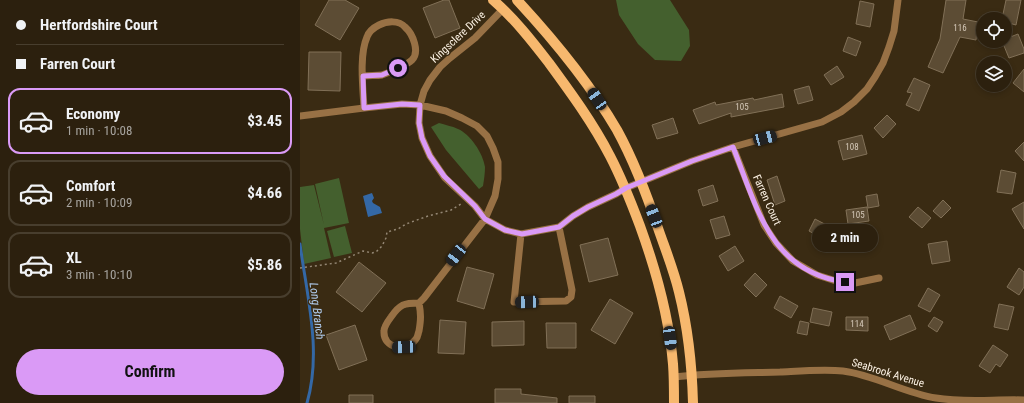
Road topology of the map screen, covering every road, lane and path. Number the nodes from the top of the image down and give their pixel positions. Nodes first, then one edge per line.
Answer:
1 (493, 0) edge
2 (517, 0) edge
3 (898, 0) edge
4 (503, 9) junction
5 (363, 76) junction
6 (420, 105) junction
7 (364, 108) junction
8 (300, 116) edge
9 (733, 147) junction
10 (641, 182) junction
11 (626, 188) junction
12 (467, 199) junction
13 (485, 219) junction
14 (559, 227) junction
15 (522, 234) junction
16 (300, 268) edge
17 (879, 278) dead end
18 (419, 303) junction
19 (692, 375) junction
20 (674, 376) junction
21 (1024, 400) edge
22 (674, 403) edge
23 (693, 403) edge

1 - 4 main road
2 - 10 main road
3 - 9 street, Kingsclere Drive
4 - 6 street, Kingsclere Drive
4 - 11 main road
5 - 5 street
5 - 7 street
6 - 7 street
6 - 12 street, Kingsclere Drive
6 - 13 street
7 - 8 street
9 - 10 street, Kingsclere Drive
9 - 17 street, Farren Court
10 - 11 street, Kingsclere Drive
10 - 19 main road
11 - 14 street, Kingsclere Drive
11 - 20 main road
12 - 13 street, Kingsclere Drive
12 - 16 path
13 - 15 street, Kingsclere Drive
13 - 18 street
14 - 15 street, Kingsclere Drive
14 - 15 street
18 - 18 street
19 - 20 street, Seabrook Avenue
19 - 21 street, Seabrook Avenue
19 - 23 main road
20 - 22 main road

